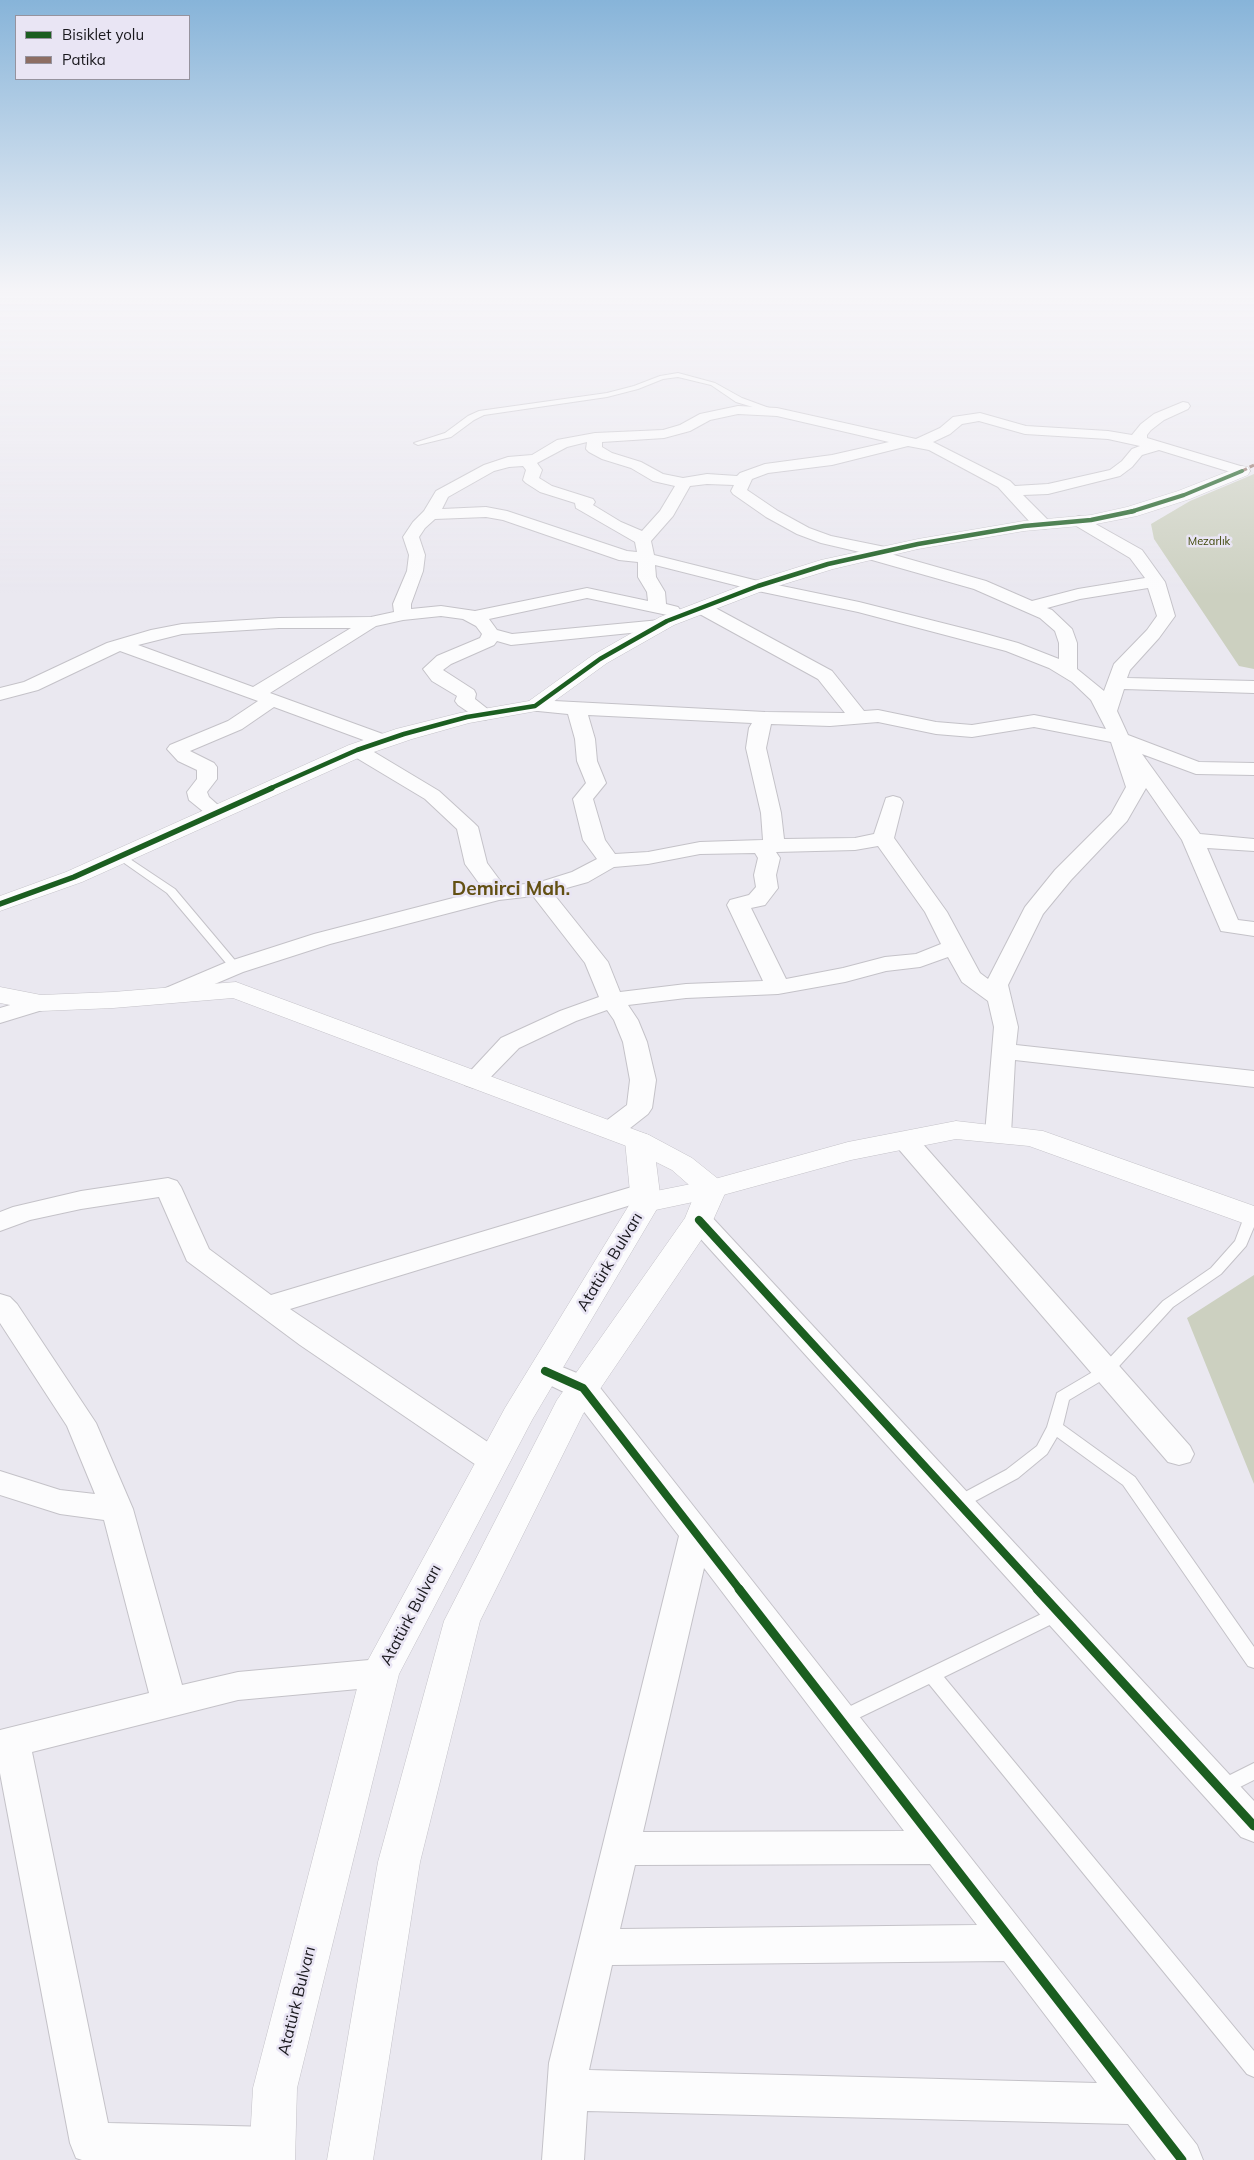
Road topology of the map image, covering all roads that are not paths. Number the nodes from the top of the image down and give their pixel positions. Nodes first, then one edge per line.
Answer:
1 (608, 395) edge
2 (731, 395) edge
3 (1183, 406) dead end
4 (777, 412) junction
5 (595, 437) junction
6 (914, 442) junction
7 (1141, 442) junction
8 (418, 443) dead end
9 (1159, 445) junction
10 (527, 461) junction
11 (1242, 471) joint
12 (743, 481) junction
13 (684, 483) junction
14 (1012, 491) junction
15 (431, 514) junction
16 (1079, 521) junction
17 (1044, 524) junction
18 (643, 540) junction
19 (878, 553) junction
20 (646, 558) junction
21 (1156, 582) junction
22 (758, 586) junction
23 (1032, 607) junction
24 (694, 611) junction
25 (403, 616) junction
26 (474, 617) junction
27 (658, 617) junction
28 (371, 622) junction
29 (491, 634) junction
30 (122, 645) junction
31 (1068, 671) junction
32 (1116, 683) junction
33 (1254, 686) edge
34 (0, 694) edge
35 (262, 697) junction
36 (535, 706) junction
37 (576, 709) junction
38 (1107, 711) junction
39 (484, 714) junction
40 (858, 717) junction
41 (765, 718) junction
42 (1119, 738) junction
43 (384, 741) junction
44 (357, 750) junction
45 (1254, 769) edge
46 (894, 802) dead end
47 (217, 813) junction
48 (883, 838) junction
49 (1193, 840) junction
50 (1254, 845) edge
51 (768, 846) junction
52 (121, 856) junction
53 (609, 861) junction
54 (539, 889) junction
55 (498, 893) junction
56 (2, 900) edge
57 (1254, 928) edge
58 (954, 947) junction
59 (236, 967) junction
60 (778, 987) junction
61 (0, 995) edge
62 (169, 995) junction
63 (999, 998) junction
64 (612, 1000) junction
65 (41, 1003) junction
66 (0, 1016) edge
67 (1004, 1051) junction
68 (1254, 1079) edge
69 (474, 1080) junction
70 (998, 1134) junction
71 (625, 1136) junction
72 (905, 1140) junction
73 (645, 1197) junction
74 (706, 1204) junction
75 (1253, 1217) edge
76 (0, 1222) edge
77 (0, 1304) edge
78 (267, 1306) junction
79 (1106, 1370) junction
80 (545, 1371) junction
81 (583, 1388) junction
82 (1055, 1427) junction
83 (1178, 1454) dead end
84 (494, 1461) junction
85 (0, 1482) edge
86 (958, 1503) junction
87 (117, 1509) junction
88 (696, 1533) junction
89 (1059, 1613) junction
90 (1254, 1661) edge
91 (380, 1672) junction
92 (932, 1675) junction
93 (169, 1703) junction
94 (840, 1719) junction
95 (6, 1744) edge
96 (1254, 1771) edge
97 (1220, 1790) junction
98 (1254, 1826) edge
99 (939, 1847) junction
100 (620, 1848) junction
101 (1013, 1943) junction
102 (597, 1947) junction
103 (1254, 2067) edge
104 (567, 2090) junction
105 (1139, 2104) junction
106 (86, 2152) edge
107 (272, 2154) edge
108 (350, 2160) edge
109 (562, 2160) edge
110 (1182, 2160) edge

1 - 8 lane
2 - 4 lane
3 - 7 street
4 - 5 street
4 - 6 street
5 - 10 street
5 - 13 street
6 - 7 street
6 - 12 street
6 - 14 street
7 - 9 street
9 - 11 street
9 - 14 street
10 - 15 street
10 - 18 street
11 - 16 street
12 - 13 street
12 - 19 street
13 - 18 street
14 - 17 street
15 - 20 street
15 - 25 street
16 - 17 street
16 - 21 street
17 - 19 street
18 - 20 street
19 - 22 street
19 - 23 street
20 - 22 street
20 - 27 street
21 - 23 street
21 - 32 street
22 - 24 street
22 - 31 street
23 - 31 street
24 - 27 street
24 - 40 street
25 - 26 street
25 - 28 street
26 - 27 street
26 - 29 street
27 - 29 street
27 - 36 street
28 - 30 street
28 - 35 street
29 - 39 street
30 - 34 street
30 - 35 street
31 - 38 street
32 - 33 street
32 - 38 street
35 - 43 street
35 - 47 street
36 - 37 street
36 - 39 street
37 - 41 street
37 - 53 street
38 - 42 street
39 - 43 street
40 - 41 street
40 - 42 street
41 - 51 street
42 - 45 street
42 - 49 street
42 - 63 street
43 - 44 street
44 - 47 street
44 - 55 street
46 - 48 street
47 - 52 street
48 - 51 street
48 - 58 street
49 - 50 street
49 - 57 street
51 - 53 street
51 - 60 street
52 - 56 street
52 - 59 lane
53 - 54 street
54 - 55 street
54 - 64 street
55 - 59 street
58 - 60 street
58 - 63 street
59 - 62 street
60 - 64 street
61 - 65 street
62 - 65 street
62 - 69 street
63 - 67 street
64 - 69 street
64 - 71 street
65 - 66 street
67 - 68 street
67 - 70 street
69 - 71 street
70 - 72 street
70 - 75 street
71 - 73 street
71 - 74 street
72 - 74 street
72 - 79 street
73 - 74 street
73 - 78 street
73 - 80 street, Atatürk Bulvarı
74 - 81 street
74 - 86 street
75 - 79 lane
76 - 78 street
77 - 87 street
78 - 84 street
79 - 82 lane
79 - 83 street
80 - 81 street
80 - 84 street, Atatürk Bulvarı
81 - 88 street
81 - 108 street
82 - 86 lane
82 - 90 lane
84 - 91 street, Atatürk Bulvarı
85 - 87 street
86 - 89 street
87 - 93 street
88 - 94 street
88 - 100 street
89 - 92 lane
89 - 97 street
91 - 93 street
91 - 107 street, Atatürk Bulvarı
92 - 94 lane
92 - 103 lane
93 - 95 street
94 - 99 street
95 - 106 street
96 - 97 lane
97 - 98 street
99 - 100 street
99 - 101 street
100 - 102 street
101 - 102 street
101 - 105 street
102 - 104 street
104 - 105 street
104 - 109 street
105 - 110 street
106 - 107 street

